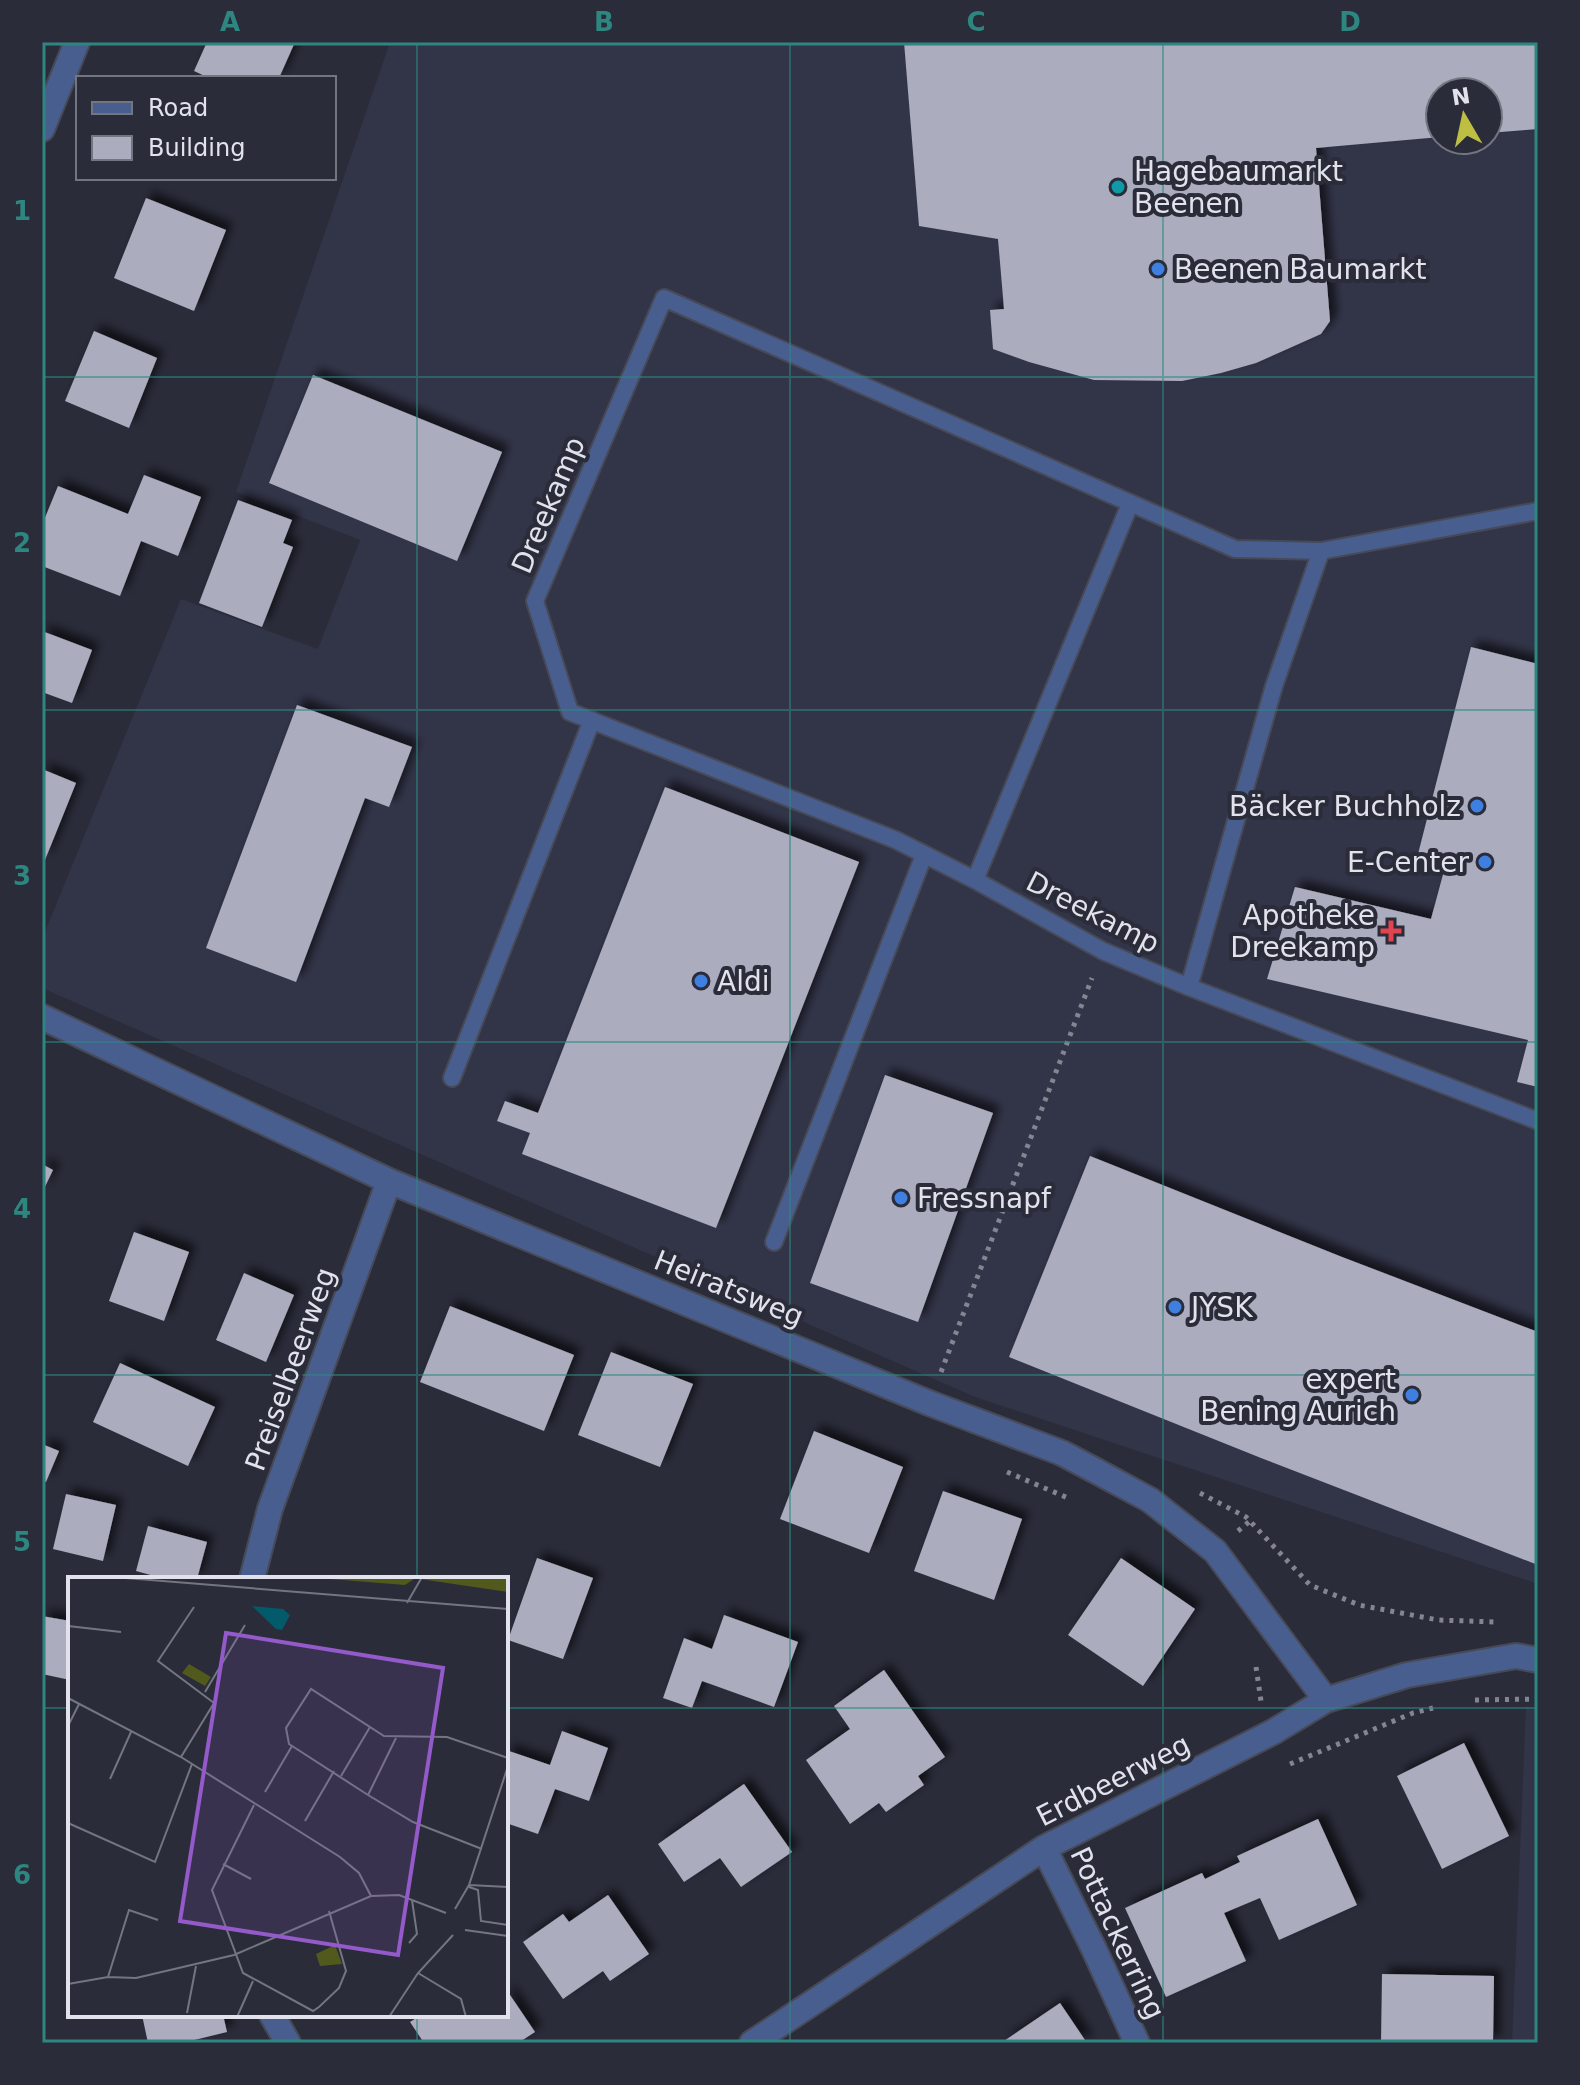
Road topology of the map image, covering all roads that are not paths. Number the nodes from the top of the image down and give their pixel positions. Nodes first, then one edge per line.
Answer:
1 (77, 42) edge
2 (42, 129) edge
3 (1130, 504) junction
4 (1538, 511) edge
5 (1321, 551) junction
6 (592, 720) junction
7 (924, 855) junction
8 (975, 880) junction
9 (1189, 987) junction
10 (42, 1017) edge
11 (452, 1078) dead end
12 (1538, 1121) edge
13 (389, 1181) junction
14 (774, 1242) dead end
15 (253, 1577) edge
16 (1538, 1660) edge
17 (1326, 1700) junction
18 (1044, 1848) junction
19 (273, 2017) edge
20 (288, 2043) edge
21 (752, 2043) edge
22 (1137, 2043) edge

1 - 2 street
3 - 5 lane, Dreekamp
3 - 6 lane, Dreekamp
3 - 8 lane
4 - 5 lane, Dreekamp
5 - 9 lane
6 - 7 lane, Dreekamp
6 - 11 lane
7 - 8 lane, Dreekamp
7 - 14 lane
8 - 9 lane, Dreekamp
9 - 12 lane, Dreekamp
10 - 13 street, Heiratsweg
13 - 15 street, Preiselbeerweg
13 - 17 street, Heiratsweg
16 - 17 street, Erdbeerweg
17 - 18 street, Erdbeerweg
18 - 21 street, Erdbeerweg
18 - 22 street, Pottackerring
19 - 20 street

